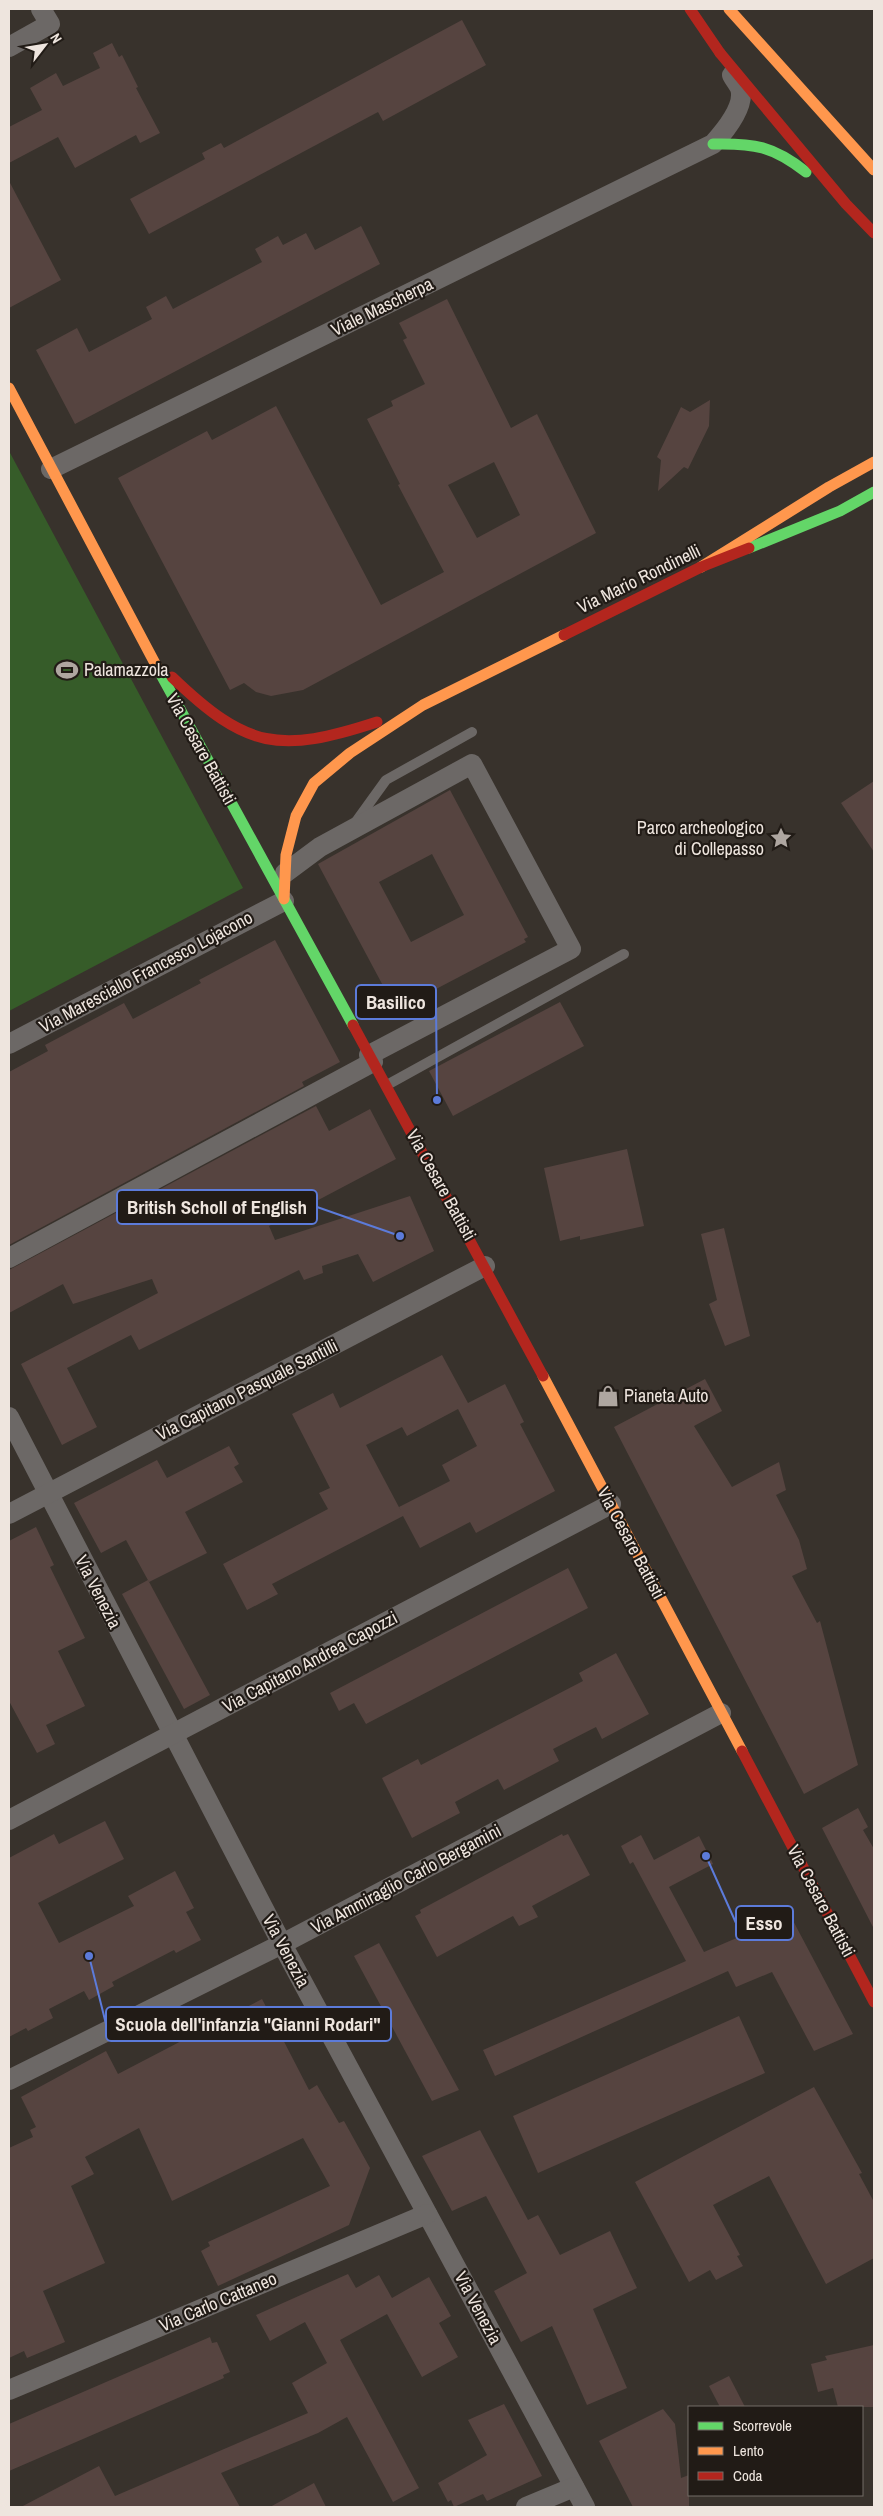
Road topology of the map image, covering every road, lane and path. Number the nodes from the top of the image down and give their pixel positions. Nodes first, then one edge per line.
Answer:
1 (41, 9) edge
2 (690, 9) edge
3 (729, 9) edge
4 (9, 47) edge
5 (720, 53) junction
6 (714, 144) junction
7 (874, 170) edge
8 (846, 204) junction
9 (874, 233) edge
10 (9, 388) edge
11 (874, 462) edge
12 (51, 469) junction
13 (874, 492) edge
14 (701, 567) junction
15 (149, 652) junction
16 (423, 705) junction
17 (472, 732) dead end
18 (349, 832) junction
19 (285, 873) junction
20 (284, 901) junction
21 (624, 954) dead end
22 (9, 1044) edge
23 (371, 1059) junction
24 (386, 1086) junction
25 (9, 1258) edge
26 (485, 1266) junction
27 (9, 1417) edge
28 (48, 1494) junction
29 (611, 1504) junction
30 (9, 1514) edge
31 (721, 1712) junction
32 (172, 1734) junction
33 (9, 1820) edge
34 (282, 1944) junction
35 (874, 2002) edge
36 (9, 2080) edge
37 (428, 2214) junction
38 (9, 2390) edge
39 (574, 2486) junction
40 (526, 2507) edge
41 (585, 2507) edge

1 - 4 street
2 - 5 main road
3 - 7 main road
5 - 6 street
5 - 8 main road
6 - 8 main road
6 - 12 street, Viale Mascherpa
8 - 9 main road
10 - 12 main road, Via Cesare Battisti
11 - 14 main road
12 - 15 main road, Via Cesare Battisti
13 - 14 main road, Via Mario Rondinelli
14 - 16 main road, Via Mario Rondinelli
15 - 16 main road, Via Mario Rondinelli
15 - 20 main road, Via Cesare Battisti
16 - 19 main road, Via Mario Rondinelli
17 - 18 lane
18 - 19 street
18 - 23 street
19 - 20 main road, Via Mario Rondinelli
20 - 22 street, Via Maresciallo Francesco Lojacono
20 - 23 main road, Via Cesare Battisti
21 - 24 lane
23 - 24 main road, Via Cesare Battisti
23 - 25 street
24 - 26 main road, Via Cesare Battisti
26 - 28 street, Via Capitano Pasquale Santilli
26 - 29 main road, Via Cesare Battisti
27 - 28 street, Via Venezia
28 - 30 street, Via Capitano Pasquale Santilli
28 - 32 street, Via Venezia
29 - 31 main road, Via Cesare Battisti
29 - 32 street, Via Capitano Andrea Capozzi
31 - 34 street, Via Ammiraglio Carlo Bergamini
31 - 35 main road, Via Cesare Battisti
32 - 33 street, Via Capitano Andrea Capozzi
32 - 34 street, Via Venezia
34 - 36 street, Via Ammiraglio Carlo Bergamini
34 - 37 street, Via Venezia
37 - 38 street, Via Carlo Cattaneo
37 - 39 street, Via Venezia
39 - 40 street
39 - 41 street, Via Venezia

